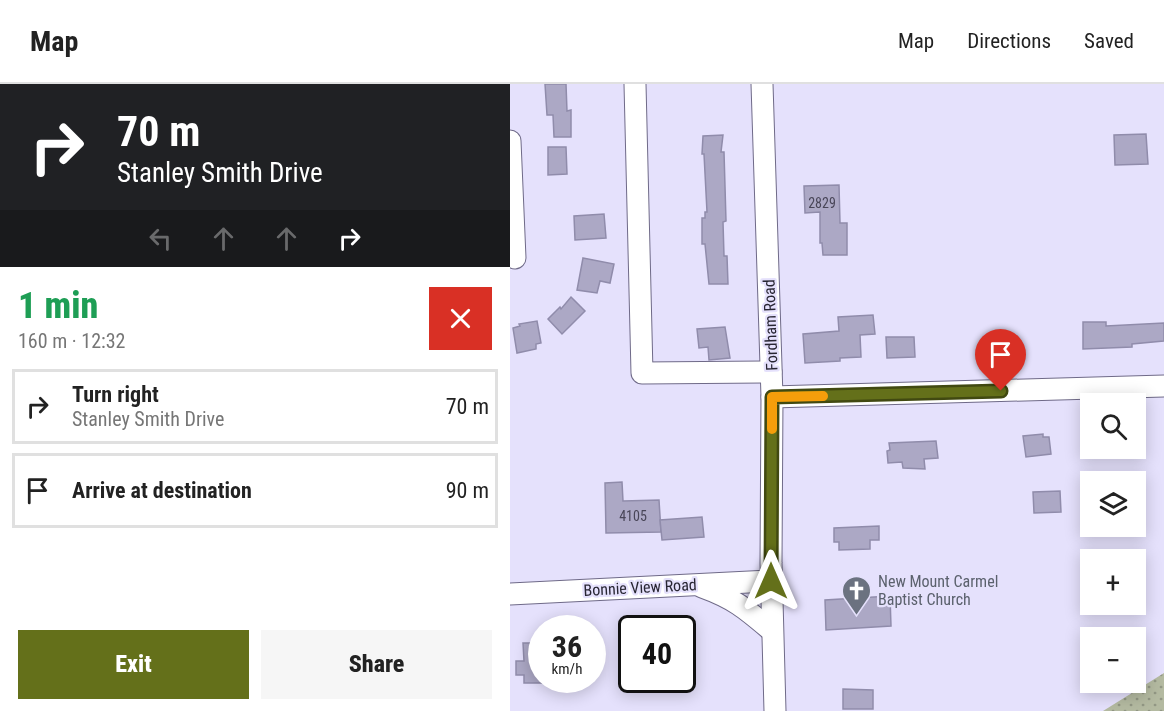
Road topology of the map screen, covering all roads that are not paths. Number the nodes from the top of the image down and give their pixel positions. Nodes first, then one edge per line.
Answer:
1 (635, 84) edge
2 (762, 84) edge
3 (510, 141) edge
4 (515, 258) dead end
5 (771, 372) junction
6 (1164, 386) edge
7 (772, 397) junction
8 (771, 581) junction
9 (696, 585) junction
10 (510, 594) edge
11 (772, 631) junction
12 (775, 711) edge

1 - 5 street
2 - 5 street, Fordham Road
3 - 4 street
5 - 7 street, Fordham Road
6 - 7 street
7 - 8 street, Fordham Road
8 - 9 street, Bonnie View Road
8 - 11 street, Fordham Road
9 - 10 street, Bonnie View Road
9 - 11 street
11 - 12 street, Fordham Road

